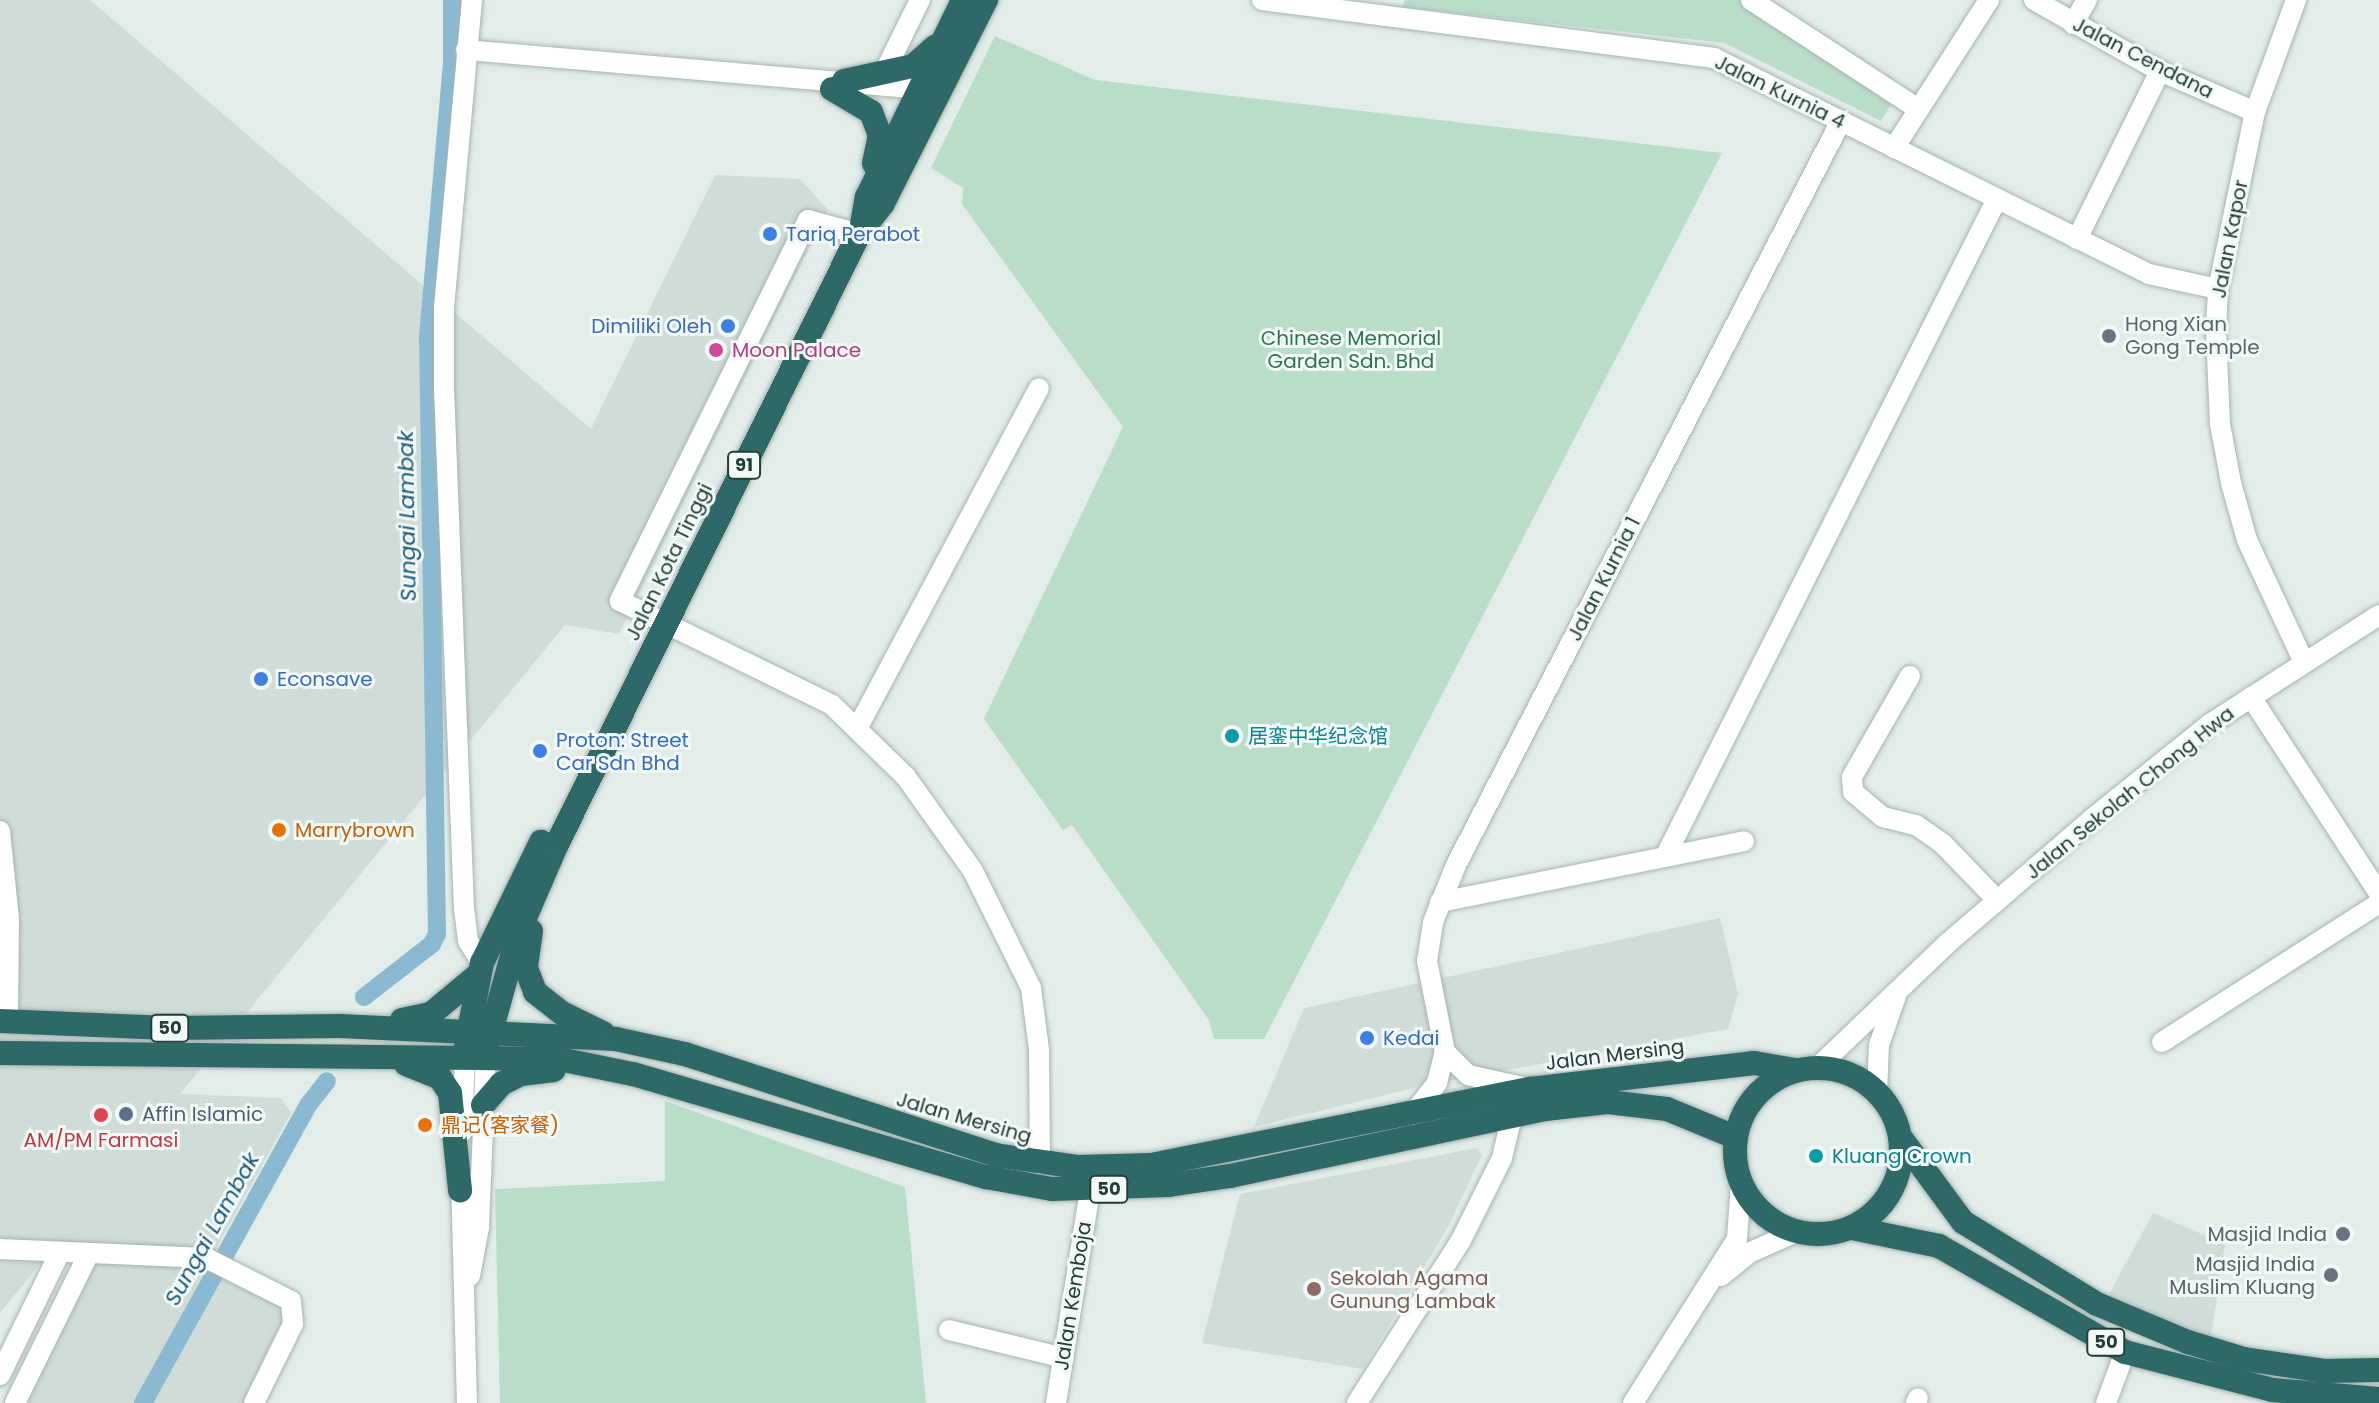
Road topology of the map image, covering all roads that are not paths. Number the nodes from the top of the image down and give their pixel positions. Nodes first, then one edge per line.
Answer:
1 (472, 0) edge
2 (920, 0) edge
3 (963, 0) edge
4 (986, 0) edge
5 (1262, 0) edge
6 (1751, 0) edge
7 (1989, 0) edge
8 (2034, 0) edge
9 (2087, 0) edge
10 (2296, 0) edge
11 (1382, 8) edge
12 (2073, 24) junction
13 (947, 32) junction
14 (466, 50) junction
15 (885, 71) junction
16 (2160, 71) junction
17 (838, 85) junction
18 (927, 97) junction
19 (1918, 109) junction
20 (2255, 112) junction
21 (1841, 121) junction
22 (1894, 148) junction
23 (867, 197) junction
24 (1997, 199) junction
25 (859, 234) junction
26 (2077, 239) junction
27 (2218, 289) junction
28 (1039, 388) dead end
29 (2379, 615) edge
30 (666, 621) junction
31 (2304, 662) junction
32 (1910, 676) dead end
33 (630, 697) junction
34 (2251, 697) junction
35 (858, 727) junction
36 (0, 831) edge
37 (1744, 841) dead end
38 (557, 844) junction
39 (1665, 857) junction
40 (2379, 893) edge
41 (1997, 900) junction
42 (1440, 902) junction
43 (2379, 903) edge
44 (481, 968) junction
45 (1897, 993) junction
46 (4, 1022) edge
47 (357, 1027) junction
48 (616, 1039) junction
49 (2162, 1042) dead end
50 (477, 1044) junction
51 (1445, 1052) junction
52 (0, 1053) edge
53 (388, 1060) junction
54 (1806, 1069) junction
55 (633, 1074) junction
56 (1530, 1089) junction
57 (1877, 1092) junction
58 (483, 1105) junction
59 (1412, 1115) junction
60 (1512, 1116) junction
61 (1735, 1137) junction
62 (1901, 1138) junction
63 (1040, 1164) junction
64 (1741, 1183) junction
65 (460, 1190) junction
66 (1090, 1190) junction
67 (1852, 1228) junction
68 (1796, 1232) junction
69 (0, 1249) edge
70 (60, 1252) junction
71 (89, 1253) junction
72 (1712, 1284) junction
73 (466, 1296) junction
74 (949, 1330) dead end
75 (2125, 1352) junction
76 (1064, 1358) junction
77 (2379, 1370) edge
78 (0, 1375) edge
79 (2379, 1399) edge
80 (15, 1403) edge
81 (254, 1403) edge
82 (467, 1403) edge
83 (1056, 1403) edge
84 (1357, 1403) edge
85 (1633, 1403) edge
86 (2106, 1403) edge

1 - 14 street
2 - 15 street
3 - 13 highway, Jalan Kota Tinggi / 91
4 - 18 highway, Jalan Kota Tinggi / 91
5 - 11 street, Jalan Kurnia 4
6 - 19 street
7 - 19 street
8 - 12 street, Jalan Cendana
9 - 12 street
10 - 20 street, Jalan Kapor
11 - 21 street, Jalan Kurnia 4
12 - 16 street, Jalan Cendana
13 - 15 highway
13 - 18 highway, Jalan Kota Tinggi / 91
14 - 17 street
14 - 44 street
15 - 17 highway
16 - 20 street, Jalan Cendana
16 - 26 street
17 - 18 street
17 - 23 highway
18 - 23 highway, Jalan Kota Tinggi / 91
18 - 25 highway, Jalan Kota Tinggi / 91
19 - 22 street
20 - 27 street, Jalan Kapor
21 - 22 street, Jalan Kurnia 4
21 - 42 street, Jalan Kurnia 1
22 - 24 street, Jalan Kurnia 4
23 - 25 highway, Jalan Kota Tinggi / 91
24 - 26 street, Jalan Kurnia 4
24 - 39 street
25 - 30 highway, Jalan Kota Tinggi / 91
25 - 30 street
26 - 27 street, Jalan Kurnia 4
27 - 31 street, Jalan Kapor
28 - 35 street
29 - 31 street, Jalan Sekolah Chong Hwa
30 - 33 highway, Jalan Kota Tinggi / 91
30 - 35 street
31 - 34 street, Jalan Sekolah Chong Hwa
32 - 41 street
33 - 38 highway, Jalan Kota Tinggi / 91
33 - 44 highway, Jalan Kota Tinggi / 91
34 - 40 street
34 - 41 street, Jalan Sekolah Chong Hwa
35 - 63 street
36 - 46 street
37 - 39 street
38 - 48 highway
38 - 50 highway, Jalan Kota Tinggi / 91
39 - 42 street
41 - 45 street, Jalan Sekolah Chong Hwa
42 - 51 street, Jalan Kurnia 1
43 - 49 street
44 - 47 highway
44 - 50 highway, Jalan Kota Tinggi / 91
45 - 54 street, Jalan Sekolah Chong Hwa
45 - 57 street, Jalan Sekolah Chong Hwa
46 - 47 highway, Jalan Mersing / 50
47 - 50 highway, Jalan Mersing / 50
48 - 50 highway, Jalan Mersing / 50
48 - 63 highway, Jalan Mersing / 50
50 - 53 highway, Jalan Mersing / 50
50 - 55 highway, Jalan Mersing / 50
50 - 58 street
50 - 65 street
51 - 56 street
51 - 59 street
52 - 53 highway, Jalan Mersing / 50
53 - 65 highway
54 - 56 highway, Jalan Mersing / 50
54 - 57 highway, 50
54 - 61 highway
55 - 58 highway
55 - 66 highway, Jalan Mersing / 50
56 - 59 highway, Jalan Mersing / 50
57 - 62 highway, 50
58 - 73 street
59 - 63 highway, Jalan Mersing / 50
60 - 61 highway, Jalan Mersing / 50
60 - 66 highway, Jalan Mersing / 50
60 - 84 street
61 - 64 highway
62 - 67 highway
62 - 77 highway, 50
64 - 68 highway
64 - 72 street
65 - 73 street
66 - 76 street, Jalan Kemboja
67 - 68 highway, 50
67 - 75 highway, 50
68 - 72 street
69 - 70 street
70 - 71 street
70 - 78 street
71 - 80 street
71 - 81 street
72 - 85 street
73 - 82 street
74 - 76 street
75 - 79 highway, 50
75 - 86 street
76 - 83 street, Jalan Kemboja

